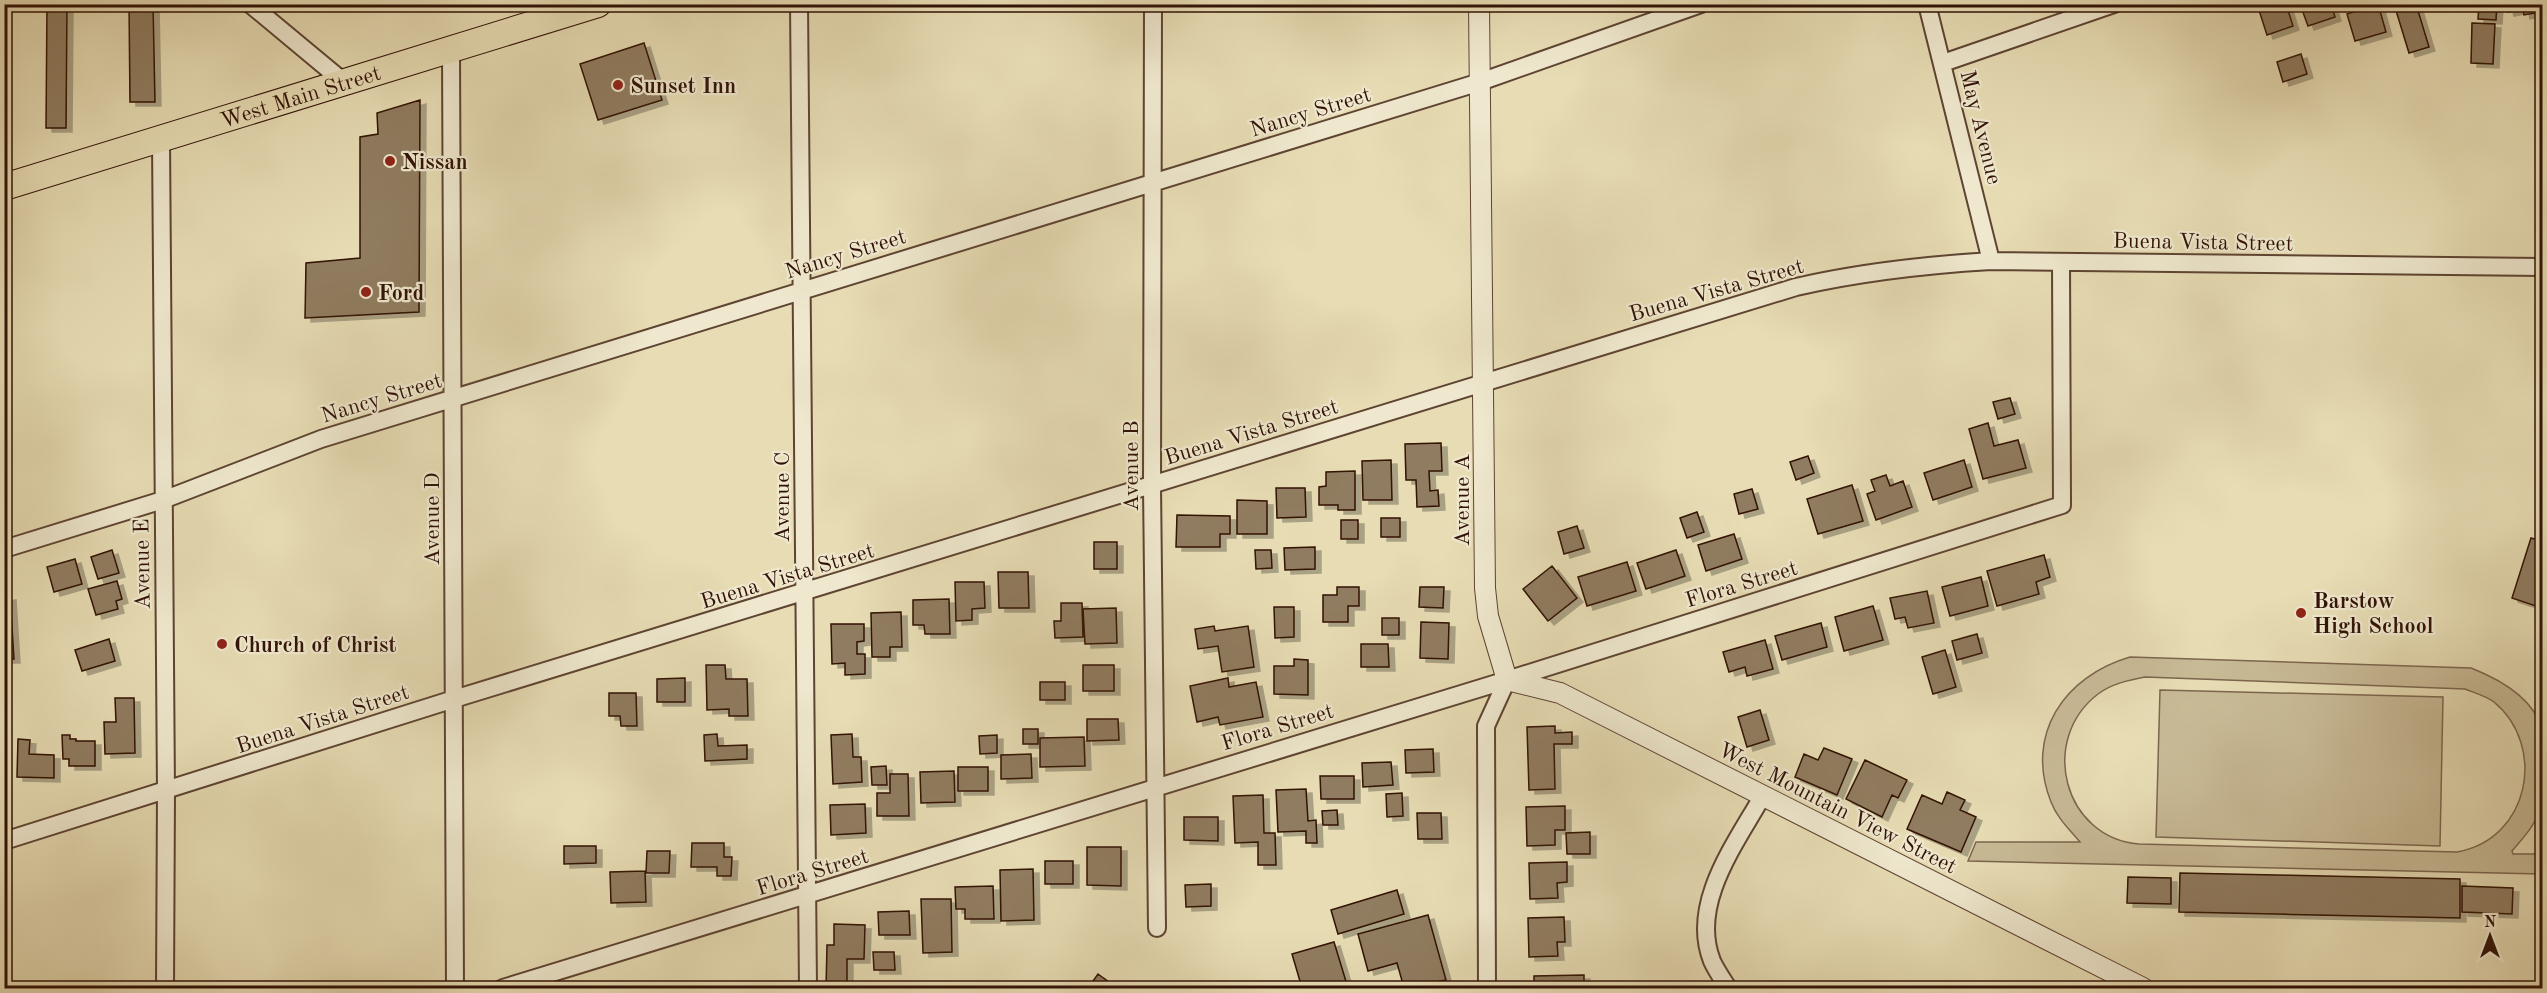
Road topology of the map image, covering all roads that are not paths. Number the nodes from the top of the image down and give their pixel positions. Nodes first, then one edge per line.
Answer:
1 (250, 4) edge
2 (598, 4) edge
3 (799, 4) edge
4 (1153, 4) edge
5 (1479, 4) edge
6 (1701, 4) edge
7 (1928, 4) edge
8 (2114, 4) edge
9 (451, 50) junction
10 (1943, 63) junction
11 (345, 82) junction
12 (1480, 82) junction
13 (161, 139) junction
14 (1154, 182) junction
15 (4, 187) edge
16 (1991, 261) junction
17 (2061, 262) junction
18 (2542, 267) edge
19 (802, 290) junction
20 (1484, 382) junction
21 (452, 399) junction
22 (1152, 486) junction
23 (163, 500) junction
24 (4, 549) edge
25 (803, 593) junction
26 (1507, 680) junction
27 (454, 699) junction
28 (1155, 786) junction
29 (166, 792) junction
30 (1762, 795) junction
31 (4, 841) edge
32 (807, 896) junction
33 (1157, 928) dead end
34 (165, 988) edge
35 (455, 988) edge
36 (503, 988) edge
37 (808, 988) edge
38 (1487, 988) edge
39 (1728, 988) edge
40 (2143, 988) edge

1 - 11 street
2 - 9 main road, West Main Street
3 - 19 street, Avenue C
4 - 14 street, Avenue B
5 - 12 street, Avenue A
6 - 12 street, Nancy Street
7 - 10 street, May Avenue
8 - 10 street
9 - 11 main road, West Main Street
9 - 21 street, Avenue D
10 - 16 street, May Avenue
11 - 13 main road, West Main Street
12 - 14 street, Nancy Street
12 - 20 street, Avenue A
13 - 15 main road, West Main Street
13 - 23 street, Avenue E
14 - 19 street, Nancy Street
14 - 22 street, Avenue B
16 - 17 street, Buena Vista Street
16 - 20 street, Buena Vista Street
17 - 18 street, Buena Vista Street
17 - 26 street, Flora Street
19 - 21 street, Nancy Street
19 - 25 street, Avenue C
20 - 22 street, Buena Vista Street
20 - 26 street, Avenue A
21 - 23 street, Nancy Street
21 - 27 street, Avenue D
22 - 25 street, Buena Vista Street
22 - 28 street, Avenue B
23 - 24 street, Nancy Street
23 - 29 street, Avenue E
25 - 27 street, Buena Vista Street
25 - 32 street, Avenue C
26 - 28 street, Flora Street
26 - 30 street, West Mountain View Street
26 - 38 street
27 - 29 street, Buena Vista Street
27 - 35 street, Avenue D
28 - 32 street, Flora Street
28 - 33 street, Avenue B
29 - 31 street, Buena Vista Street
29 - 34 street, Avenue E
30 - 39 street
30 - 40 street, West Mountain View Street
32 - 36 street, Flora Street
32 - 37 street, Avenue C

